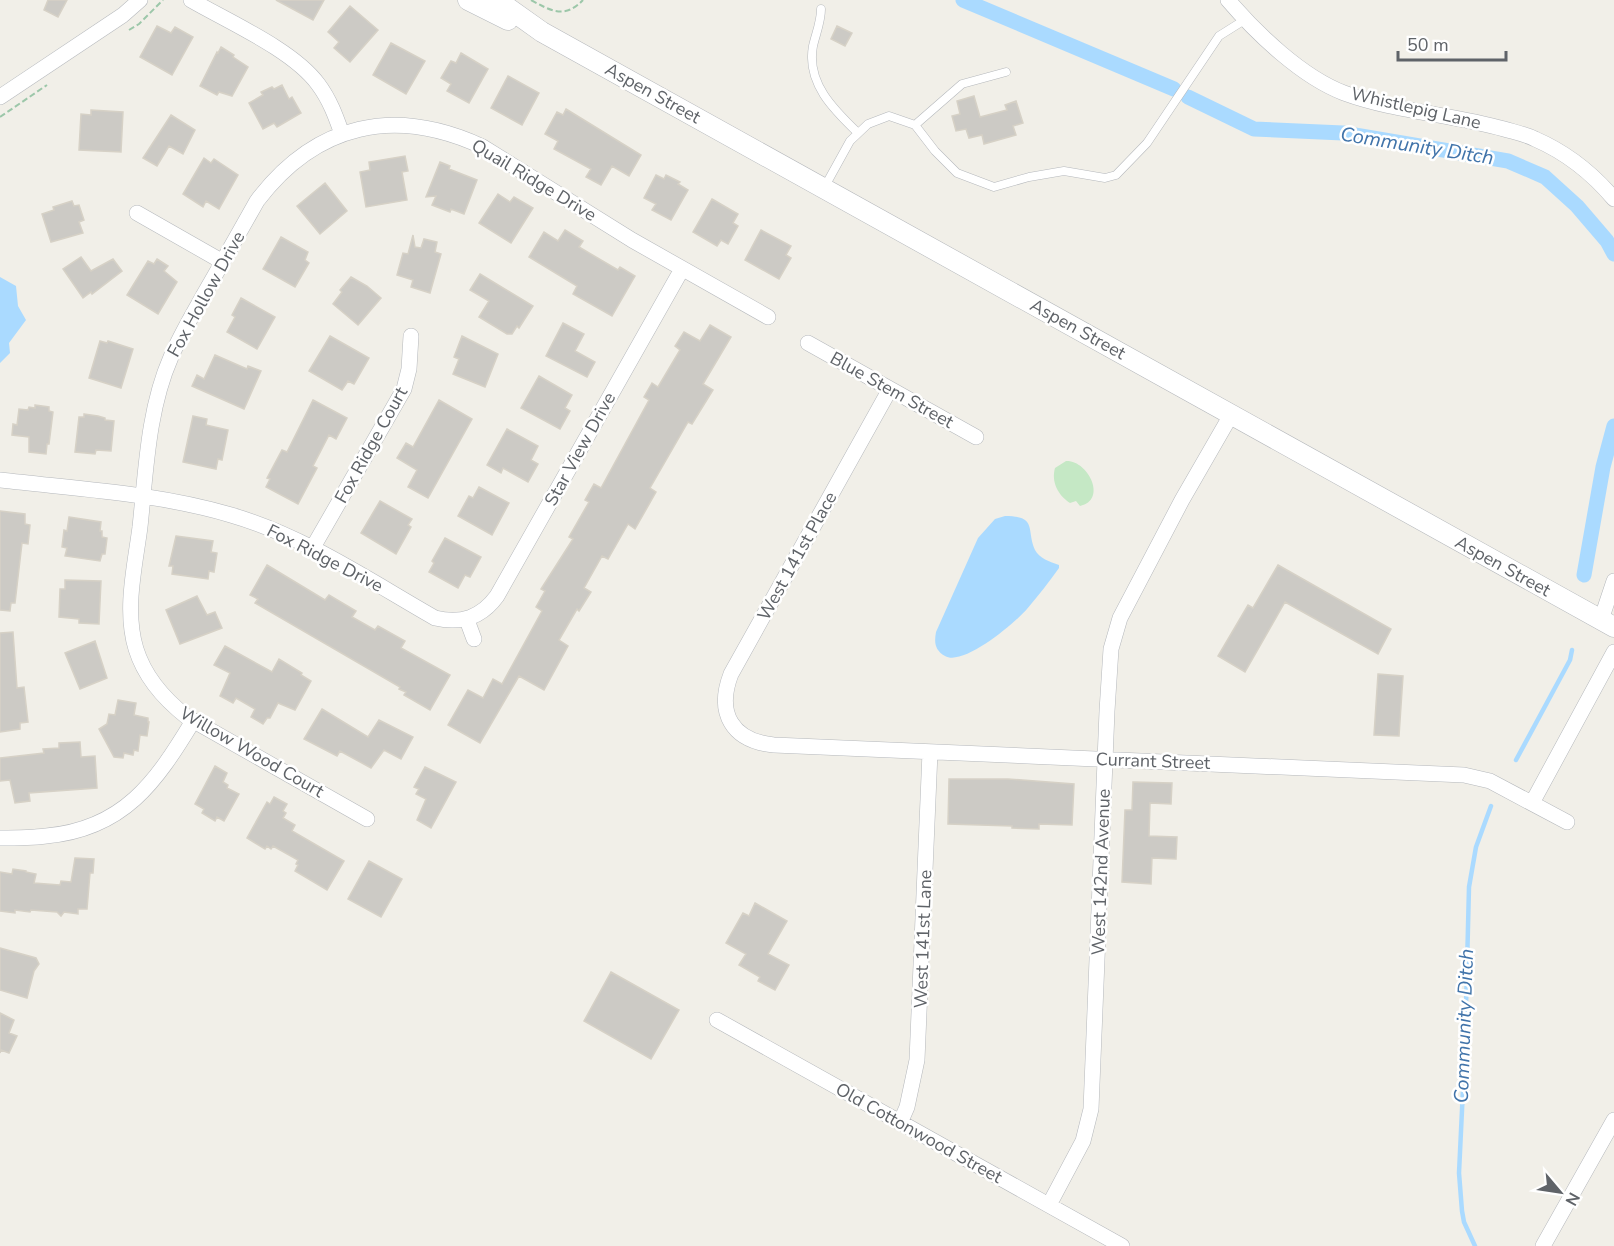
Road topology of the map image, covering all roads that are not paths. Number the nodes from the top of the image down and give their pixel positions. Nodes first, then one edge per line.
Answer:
1 (141, 0) edge
2 (191, 0) edge
3 (468, 0) edge
4 (496, 0) edge
5 (1228, 0) edge
6 (821, 9) dead end
7 (1246, 19) junction
8 (542, 32) junction
9 (1006, 72) dead end
10 (0, 97) edge
11 (915, 125) junction
12 (858, 133) junction
13 (342, 135) junction
14 (824, 188) junction
15 (1614, 199) edge
16 (137, 213) dead end
17 (223, 262) junction
18 (682, 269) junction
19 (768, 317) dead end
20 (411, 336) dead end
21 (808, 343) dead end
22 (890, 389) junction
23 (1231, 414) junction
24 (976, 437) dead end
25 (0, 480) edge
26 (143, 498) junction
27 (312, 549) junction
28 (1614, 581) edge
29 (467, 620) junction
30 (1608, 623) edge
31 (474, 639) dead end
32 (1614, 652) edge
33 (192, 721) junction
34 (733, 726) joint
35 (930, 752) junction
36 (1105, 759) junction
37 (1532, 803) junction
38 (367, 819) dead end
39 (1567, 822) dead end
40 (0, 838) edge
41 (717, 1020) dead end
42 (900, 1123) junction
43 (1613, 1125) edge
44 (1048, 1205) junction
45 (1122, 1246) edge
46 (1543, 1246) edge

1 - 10 street
2 - 13 street
3 - 8 street, Aspen Street
4 - 8 street, Aspen Street
5 - 7 street, Whistlepig Lane
6 - 12 lane
7 - 11 lane
7 - 15 street, Whistlepig Lane
8 - 14 street, Aspen Street
9 - 11 lane
11 - 12 lane
12 - 14 lane
13 - 17 street, Fox Hollow Drive
13 - 18 street, Quail Ridge Drive
14 - 23 street, Aspen Street
16 - 17 street
17 - 26 street, Fox Hollow Drive
18 - 19 street, Quail Ridge Drive
18 - 29 street, Star View Drive
20 - 27 street, Fox Ridge Court
21 - 22 street, Blue Stem Street
22 - 24 street, Blue Stem Street
22 - 34 street, West 141st Place
23 - 30 street, Aspen Street
23 - 36 street, West 142nd Avenue
25 - 26 street, Fox Ridge Drive
26 - 27 street, Fox Ridge Drive
26 - 33 street, Willow Wood Court
27 - 29 street, Fox Ridge Drive
28 - 30 street
29 - 31 street
32 - 37 street
33 - 38 street, Willow Wood Court
33 - 40 street
34 - 35 street, Currant Street
35 - 36 street, Currant Street
35 - 42 street, West 141st Lane
36 - 37 street, Currant Street
36 - 44 street, West 142nd Avenue
37 - 39 street, Currant Street
41 - 42 street, Old Cottonwood Street
42 - 44 street, Old Cottonwood Street
43 - 46 street
44 - 45 street, Old Cottonwood Street

